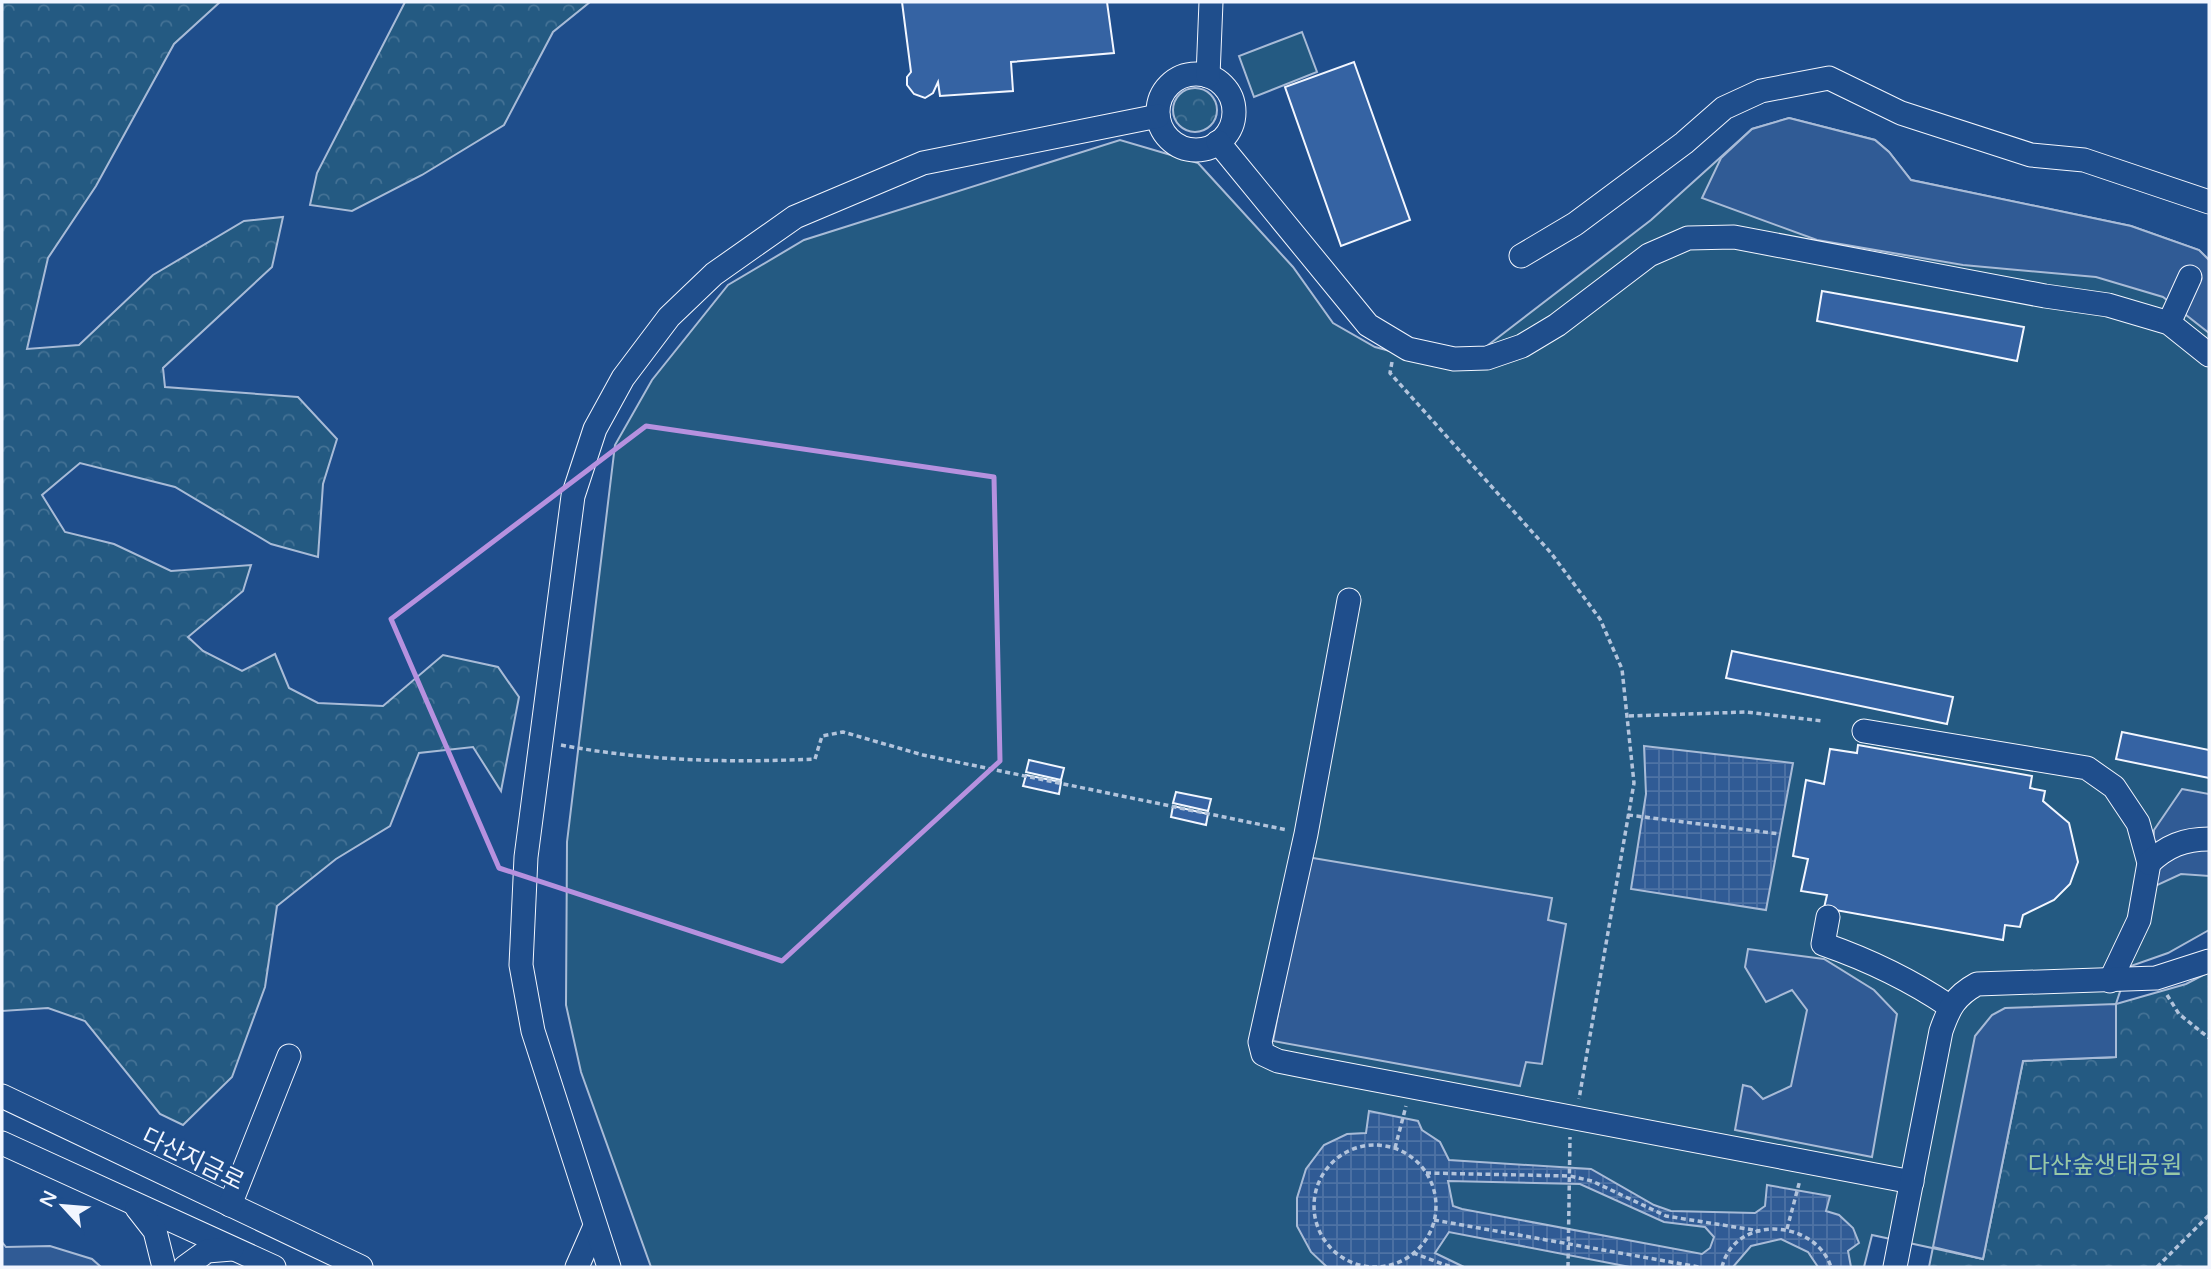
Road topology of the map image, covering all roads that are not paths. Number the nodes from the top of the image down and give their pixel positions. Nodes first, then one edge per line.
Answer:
1 (1211, 2) edge
2 (1208, 76) junction
3 (1158, 116) junction
4 (1218, 142) junction
5 (2209, 202) edge
6 (1521, 256) dead end
7 (2190, 277) dead end
8 (2169, 323) junction
9 (2209, 355) edge
10 (1349, 600) dead end
11 (1864, 731) dead end
12 (2209, 839) edge
13 (2149, 863) junction
14 (1828, 917) dead end
15 (2209, 961) edge
16 (2110, 981) junction
17 (1949, 1006) junction
18 (289, 1056) dead end
19 (2, 1096) edge
20 (2, 1143) edge
21 (1912, 1182) junction
22 (133, 1203) junction
23 (230, 1205) junction
24 (595, 1226) junction
25 (232, 1249) junction
26 (164, 1267) edge
27 (184, 1267) edge
28 (274, 1267) edge
29 (361, 1267) edge
30 (577, 1267) edge
31 (609, 1267) edge
32 (1895, 1267) edge

1 - 2 street
2 - 3 street
2 - 4 street
3 - 4 street
3 - 24 street
4 - 8 street
5 - 6 street
7 - 8 street
8 - 9 street
10 - 21 street
11 - 13 street
12 - 13 street
13 - 16 street
14 - 17 street
15 - 16 street
16 - 17 street
17 - 21 street
18 - 23 street
19 - 23 street, 다산지금로
20 - 22 street
21 - 32 street
22 - 25 street
22 - 26 street
23 - 29 street, 다산지금로
24 - 30 street
24 - 31 street
25 - 27 street
25 - 28 street

